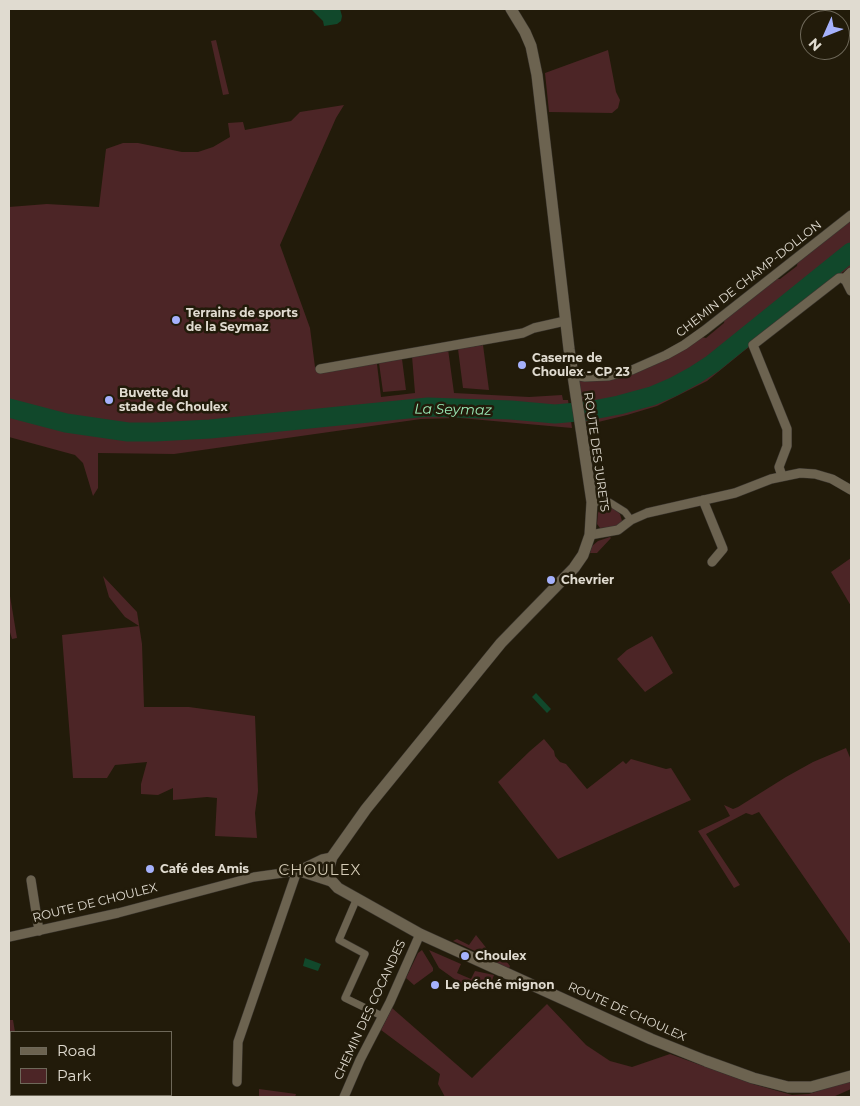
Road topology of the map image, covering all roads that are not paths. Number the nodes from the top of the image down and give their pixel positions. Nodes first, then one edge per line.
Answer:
1 (511, 9) edge
2 (851, 215) edge
3 (851, 272) edge
4 (844, 279) junction
5 (851, 291) edge
6 (565, 321) junction
7 (320, 369) dead end
8 (572, 375) junction
9 (782, 476) junction
10 (851, 490) edge
11 (703, 500) junction
12 (592, 502) junction
13 (631, 520) junction
14 (590, 535) junction
15 (712, 562) dead end
16 (332, 857) junction
17 (296, 871) junction
18 (330, 878) junction
19 (31, 880) dead end
20 (357, 898) junction
21 (39, 931) junction
22 (420, 934) junction
23 (9, 937) edge
24 (382, 1016) junction
25 (851, 1076) edge
26 (237, 1082) dead end
27 (344, 1097) edge

1 - 6 street, ROUTE DES JURETS
2 - 8 street, CHEMIN DE CHAMP-DOLLON
3 - 4 street
4 - 5 street
4 - 9 street
6 - 7 street
6 - 8 street, ROUTE DES JURETS
8 - 12 street, ROUTE DES JURETS
9 - 10 street
9 - 11 street
11 - 13 street
11 - 15 street
12 - 13 street
12 - 14 street, ROUTE DES JURETS
13 - 14 street
14 - 16 street, ROUTE DES JURETS
16 - 17 street, ROUTE DE CHOULEX
16 - 18 street, ROUTE DES JURETS
17 - 18 street
17 - 21 street, ROUTE DE CHOULEX
17 - 26 street
18 - 20 street, ROUTE DE CHOULEX
19 - 21 street
20 - 22 street, ROUTE DE CHOULEX
20 - 24 street
21 - 23 street, ROUTE DE CHOULEX
22 - 24 street, CHEMIN DES COCANDES
22 - 25 street, ROUTE DE CHOULEX
24 - 27 street, CHEMIN DES COCANDES

